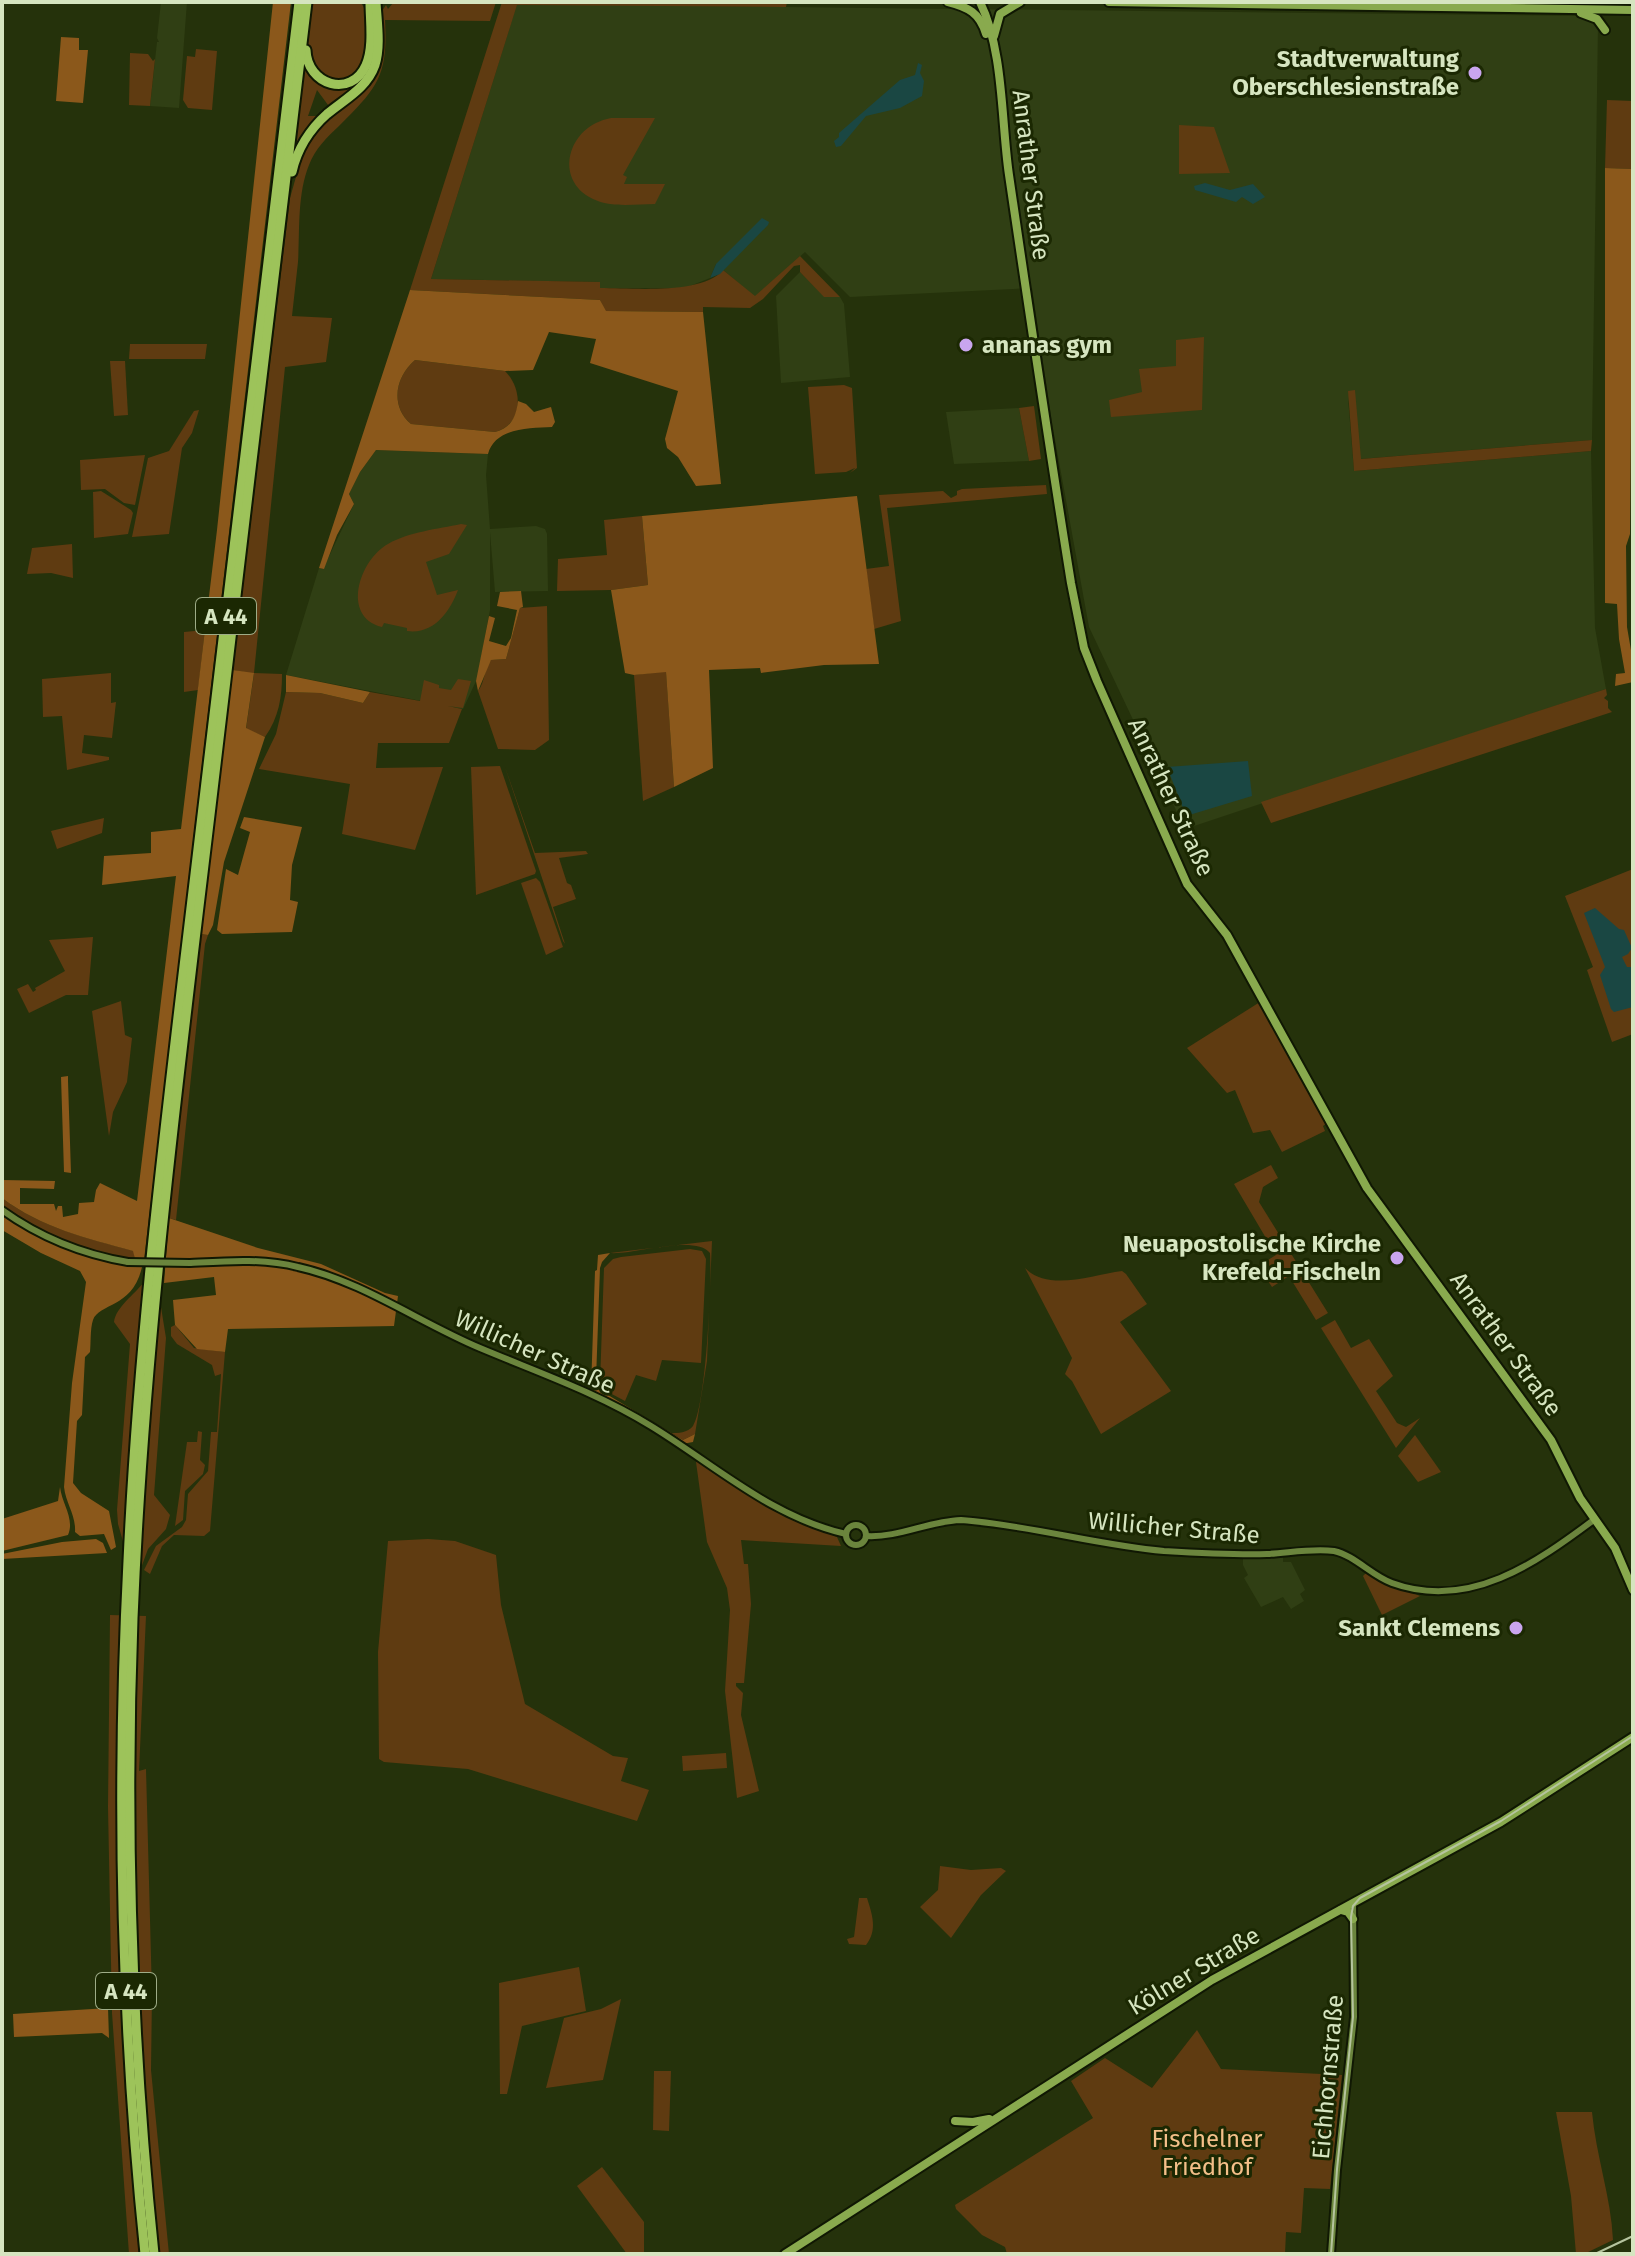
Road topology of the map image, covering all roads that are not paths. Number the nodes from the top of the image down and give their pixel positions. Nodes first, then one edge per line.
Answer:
1 (309, 2) edge
2 (363, 2) edge
3 (373, 2) edge
4 (386, 2) edge
5 (948, 2) edge
6 (980, 2) edge
7 (1020, 2) edge
8 (1109, 2) edge
9 (1569, 9) junction
10 (300, 10) edge
11 (1633, 10) edge
12 (370, 15) junction
13 (1605, 30) dead end
14 (377, 32) junction
15 (993, 45) junction
16 (282, 211) junction
17 (2, 1210) edge
18 (1595, 1519) junction
19 (846, 1534) junction
20 (866, 1536) junction
21 (1633, 1590) edge
22 (1633, 1737) edge
23 (1353, 1903) junction
24 (1340, 1910) junction
25 (1353, 1919) junction
26 (997, 2116) junction
27 (955, 2121) dead end
28 (145, 2254) edge
29 (154, 2254) edge
30 (785, 2254) edge
31 (1331, 2254) edge

1 - 10 highway, A 44
2 - 12 highway
3 - 12 highway
3 - 14 highway
4 - 14 highway
5 - 15 main road
6 - 15 main road, Anrather Straße
7 - 15 main road
8 - 9 main road
9 - 11 main road
9 - 13 main road
10 - 12 highway
10 - 16 highway, A 44
10 - 28 highway, A 44
14 - 16 highway
15 - 18 main road, Anrather Straße
16 - 29 highway, A 44
17 - 19 street, Willicher Straße, bridge
18 - 20 street, Willicher Straße
18 - 21 main road, Anrather Straße
19 - 20 street
19 - 20 street
22 - 23 main road, Kölner Straße
23 - 24 main road, Kölner Straße
23 - 25 street, Eichhornstraße
24 - 25 main road
24 - 26 main road, Kölner Straße
25 - 31 street, Eichhornstraße
26 - 27 main road
26 - 30 main road, Kölner Straße

